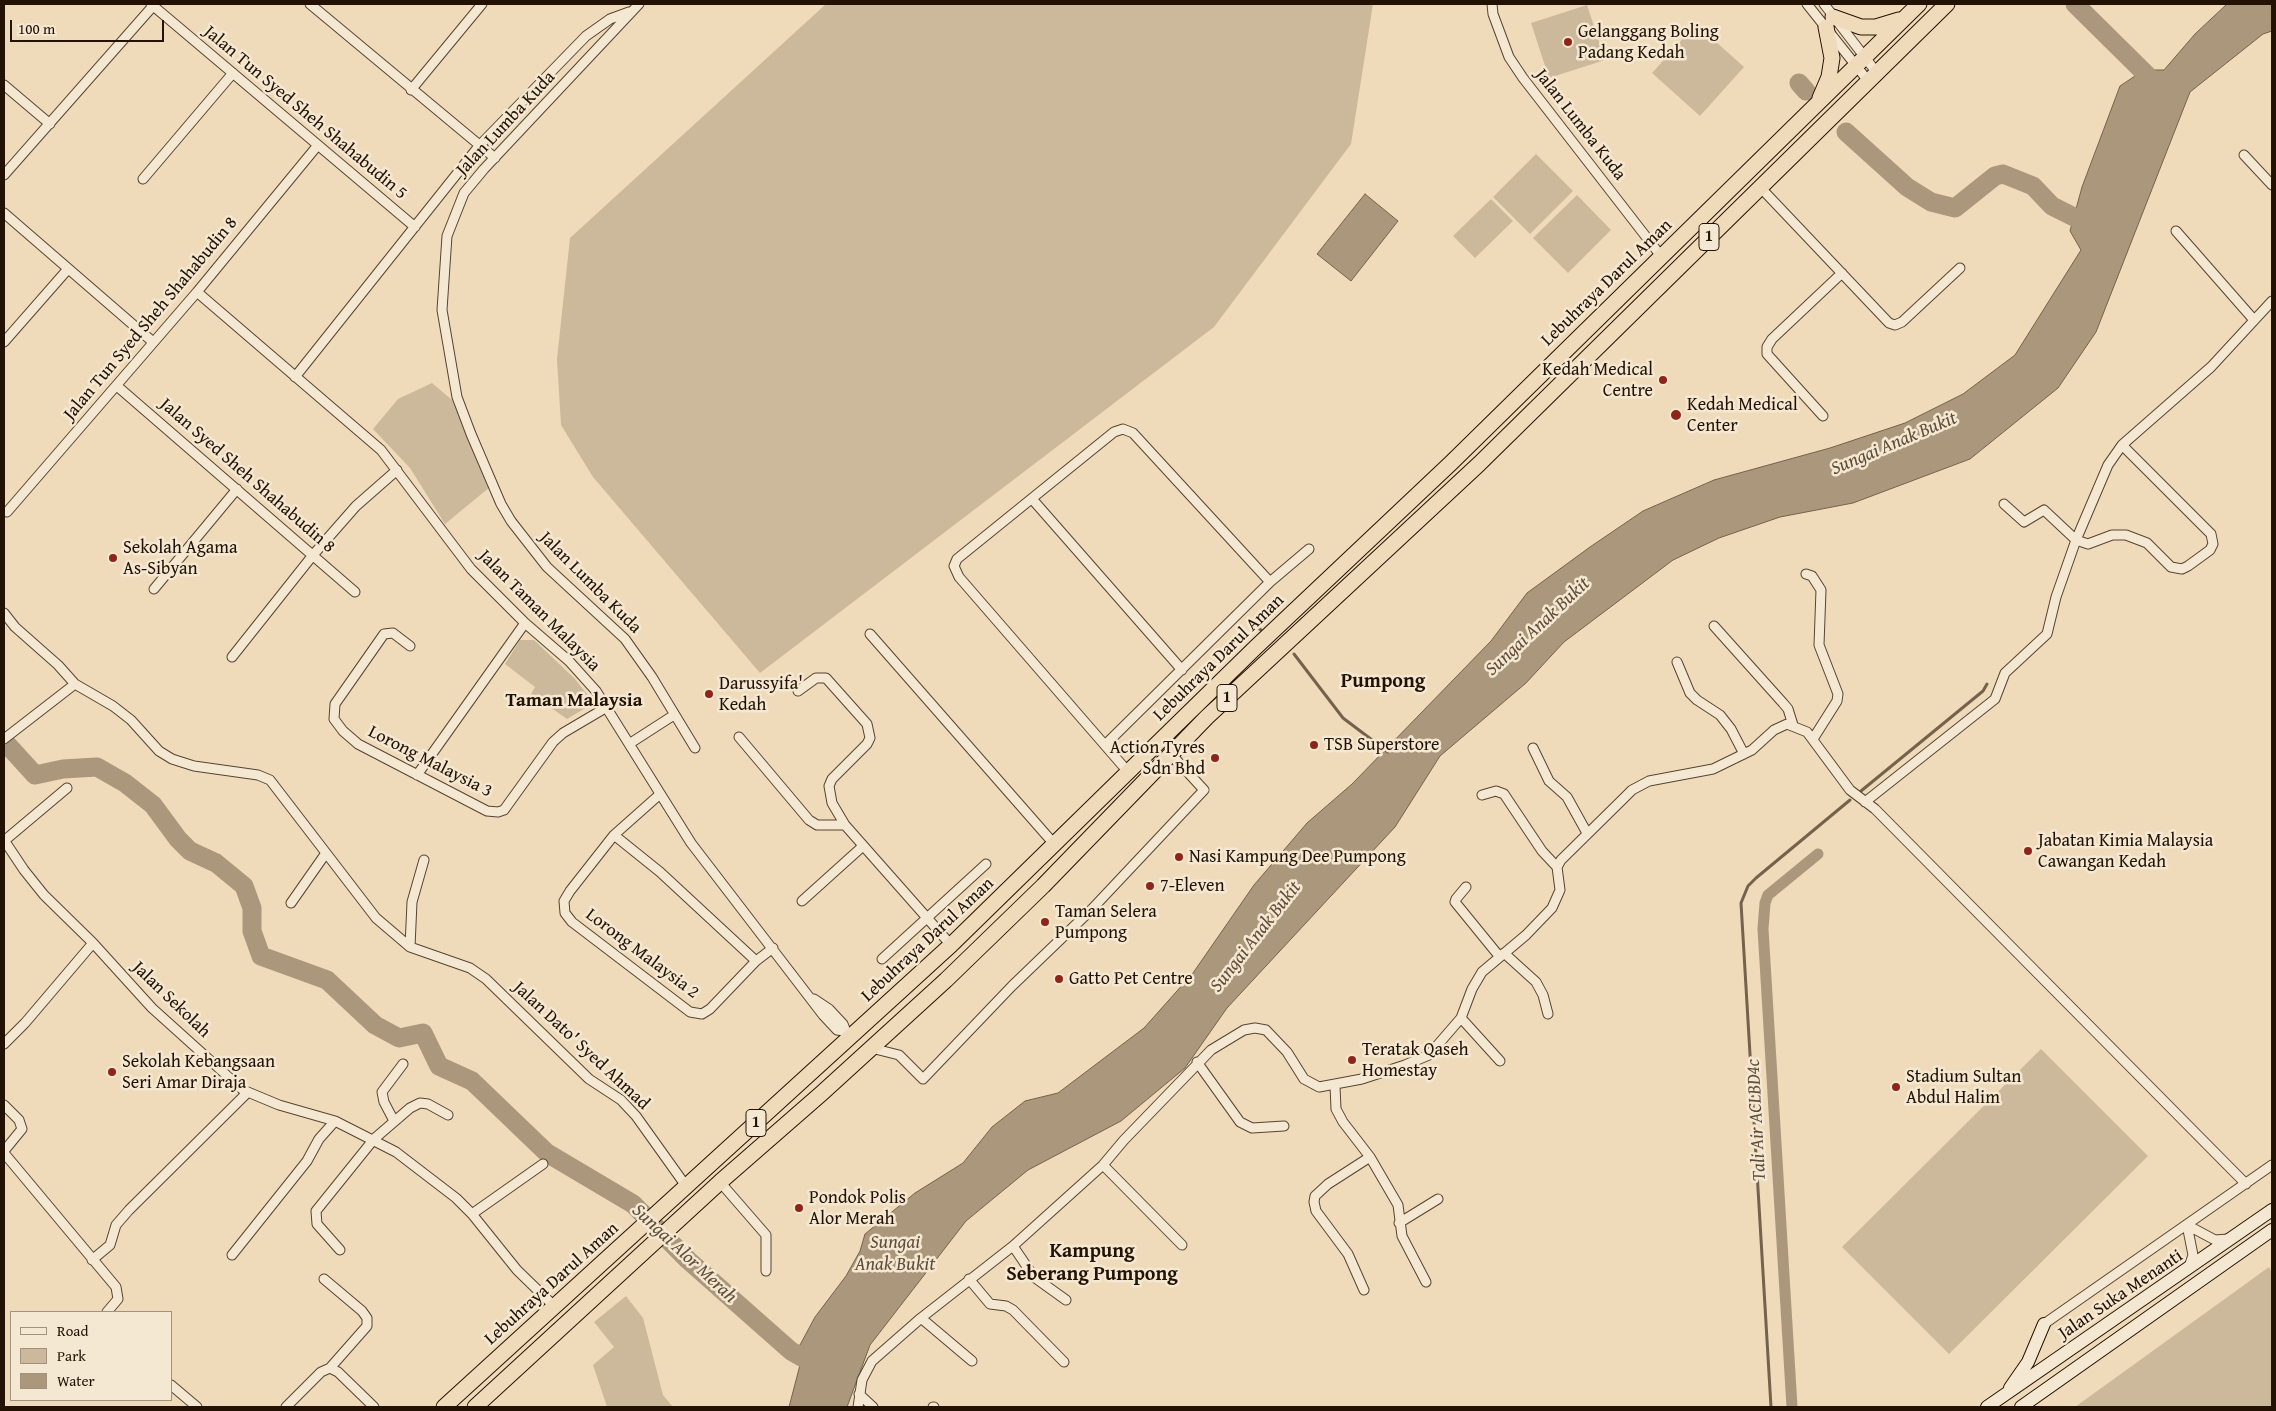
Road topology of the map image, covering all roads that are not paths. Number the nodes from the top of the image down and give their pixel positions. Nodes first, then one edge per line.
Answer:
1 (310, 4) edge
2 (482, 4) edge
3 (639, 4) edge
4 (1492, 4) edge
5 (1807, 4) edge
6 (1824, 4) edge
7 (1919, 4) edge
8 (1947, 4) edge
9 (152, 5) edge
10 (632, 11) junction
11 (1903, 19) junction
12 (1830, 22) junction
13 (1859, 61) junction
14 (233, 73) junction
15 (1873, 77) junction
16 (4, 85) edge
17 (412, 90) junction
18 (1816, 106) junction
19 (50, 124) junction
20 (318, 146) junction
21 (479, 146) junction
22 (2244, 155) dead end
23 (495, 158) junction
24 (4, 175) edge
25 (143, 179) dead end
26 (2272, 185) edge
27 (1759, 186) junction
28 (4, 213) edge
29 (414, 227) junction
30 (2176, 231) dead end
31 (1661, 256) junction
32 (1960, 268) dead end
33 (68, 269) junction
34 (1842, 273) junction
35 (197, 292) junction
36 (2272, 301) edge
37 (2254, 320) junction
38 (4, 342) edge
39 (153, 342) junction
40 (295, 377) junction
41 (117, 386) junction
42 (1823, 416) dead end
43 (2122, 445) junction
44 (1479, 464) junction
45 (398, 470) junction
46 (1446, 471) junction
47 (237, 490) junction
48 (1033, 500) junction
49 (1435, 504) junction
50 (2004, 504) dead end
51 (7, 512) dead end
52 (2076, 540) junction
53 (1309, 549) dead end
54 (313, 555) junction
55 (1806, 574) dead end
56 (1270, 582) junction
57 (154, 589) dead end
58 (355, 592) dead end
59 (4, 613) edge
60 (524, 623) junction
61 (1714, 626) dead end
62 (870, 634) dead end
63 (410, 646) dead end
64 (232, 657) dead end
65 (1677, 662) dead end
66 (1182, 670) junction
67 (75, 684) junction
68 (798, 691) dead end
69 (607, 707) junction
70 (674, 715) junction
71 (1793, 725) junction
72 (739, 737) dead end
73 (4, 739) edge
74 (1813, 739) junction
75 (629, 744) junction
76 (1105, 745) junction
77 (695, 748) dead end
78 (1533, 748) dead end
79 (1171, 754) junction
80 (1744, 754) junction
81 (1129, 773) junction
82 (417, 775) junction
83 (67, 788) dead end
84 (658, 795) junction
85 (1482, 795) dead end
86 (1865, 802) junction
87 (845, 825) junction
88 (1587, 833) junction
89 (614, 835) junction
90 (4, 840) edge
91 (1055, 845) junction
92 (864, 846) junction
93 (326, 853) junction
94 (424, 860) dead end
95 (986, 864) dead end
96 (1557, 867) junction
97 (1466, 888) dead end
98 (802, 901) dead end
99 (290, 903) dead end
100 (927, 917) junction
101 (92, 943) junction
102 (951, 945) junction
103 (410, 947) junction
104 (773, 948) junction
105 (1502, 954) junction
106 (882, 959) dead end
107 (756, 961) junction
108 (911, 1012) junction
109 (1548, 1014) dead end
110 (1461, 1018) junction
111 (849, 1037) junction
112 (4, 1044) edge
113 (871, 1048) junction
114 (1500, 1061) dead end
115 (1197, 1062) junction
116 (403, 1064) dead end
117 (1335, 1086) junction
118 (248, 1092) junction
119 (822, 1093) junction
120 (4, 1105) edge
121 (448, 1115) dead end
122 (335, 1121) junction
123 (394, 1121) junction
124 (1284, 1126) dead end
125 (374, 1139) junction
126 (4, 1152) edge
127 (1370, 1156) junction
128 (543, 1164) dead end
129 (1103, 1164) junction
130 (2272, 1166) edge
131 (720, 1182) junction
132 (2246, 1184) junction
133 (686, 1186) junction
134 (1438, 1199) dead end
135 (2272, 1210) edge
136 (472, 1214) junction
137 (1399, 1223) junction
138 (2187, 1225) junction
139 (2272, 1230) edge
140 (2238, 1236) junction
141 (1182, 1245) dead end
142 (1013, 1246) junction
143 (340, 1250) dead end
144 (232, 1255) dead end
145 (92, 1260) junction
146 (766, 1271) dead end
147 (2186, 1272) junction
148 (324, 1279) dead end
149 (969, 1279) junction
150 (1426, 1282) dead end
151 (1364, 1290) dead end
152 (1066, 1300) dead end
153 (554, 1306) junction
154 (108, 1311) edge
155 (921, 1318) junction
156 (2044, 1324) joint
157 (972, 1361) dead end
158 (1064, 1362) dead end
159 (330, 1368) junction
160 (172, 1386) edge
161 (859, 1394) junction
162 (2000, 1399) junction
163 (482, 1404) edge
164 (197, 1407) edge
165 (286, 1407) edge
166 (374, 1407) edge
167 (444, 1407) edge
168 (858, 1407) edge
169 (873, 1407) edge
170 (1987, 1407) edge
171 (2020, 1407) edge

1 - 17 street
2 - 17 street
3 - 10 street, Jalan Lumba Kuda
4 - 31 street, Jalan Lumba Kuda
5 - 12 street
6 - 12 street
7 - 11 highway, Lebuhraya Darul Aman / 1
8 - 15 highway, Lebuhraya Darul Aman / 1
9 - 14 street, Jalan Tun Syed Sheh Shahabudin 5
9 - 19 street
10 - 21 street
10 - 23 street, Jalan Lumba Kuda
11 - 12 highway
11 - 13 highway, Lebuhraya Darul Aman / 1
12 - 13 street
12 - 13 street
12 - 18 highway
13 - 15 street
13 - 18 highway, Lebuhraya Darul Aman / 1
14 - 20 street, Jalan Tun Syed Sheh Shahabudin 5
14 - 25 street
15 - 27 highway, Lebuhraya Darul Aman / 1
16 - 19 street
17 - 21 street
18 - 31 highway, Lebuhraya Darul Aman / 1
19 - 24 street
20 - 29 street, Jalan Tun Syed Sheh Shahabudin 5
20 - 35 street, Jalan Tun Syed Sheh Shahabudin 8
21 - 23 street
21 - 29 street
22 - 26 street
23 - 70 street, Jalan Lumba Kuda
27 - 34 street
27 - 44 highway, Lebuhraya Darul Aman / 1
28 - 33 street
29 - 40 street
30 - 37 street
31 - 46 highway, Lebuhraya Darul Aman / 1
32 - 34 street
33 - 38 street
33 - 39 street
34 - 42 street
35 - 39 street, Jalan Tun Syed Sheh Shahabudin 8
35 - 40 street, Jalan Taman Malaysia
36 - 37 street
37 - 43 street
39 - 41 street, Jalan Tun Syed Sheh Shahabudin 8
40 - 45 street, Jalan Taman Malaysia
41 - 47 street, Jalan Syed Sheh Shahabudin 8
41 - 51 street, Jalan Tun Syed Sheh Shahabudin 8
43 - 52 street
43 - 52 street
44 - 46 highway
44 - 49 highway, Lebuhraya Darul Aman / 1
45 - 54 street
45 - 60 street, Jalan Taman Malaysia
46 - 49 highway
46 - 81 highway, Lebuhraya Darul Aman / 1
47 - 54 street, Jalan Syed Sheh Shahabudin 8
47 - 57 street
48 - 56 street
48 - 66 street
48 - 76 street
49 - 79 highway, Lebuhraya Darul Aman / 1
50 - 52 street
52 - 86 street
53 - 56 street
54 - 58 street, Jalan Syed Sheh Shahabudin 8
54 - 64 street
55 - 74 street
56 - 66 street
59 - 67 street, Jalan Dato' Syed Ahmad
60 - 69 street, Jalan Taman Malaysia
60 - 82 street
61 - 71 street
62 - 91 street
63 - 82 street, Lorong Malaysia 3
65 - 80 street
66 - 76 street
67 - 73 street
67 - 93 street, Jalan Dato' Syed Ahmad
68 - 87 street
69 - 75 street, Jalan Taman Malaysia
69 - 82 street, Lorong Malaysia 3
70 - 75 street
70 - 77 street, Jalan Lumba Kuda
71 - 74 street
71 - 80 street
72 - 87 street
74 - 86 street
75 - 84 street, Jalan Taman Malaysia
76 - 81 street
78 - 88 street
79 - 108 highway, Lebuhraya Darul Aman / 1
79 - 113 street
80 - 88 street
81 - 91 highway, Lebuhraya Darul Aman / 1
83 - 90 street
84 - 89 street, Lorong Malaysia 2
84 - 104 street, Jalan Taman Malaysia
85 - 96 street
86 - 132 street
87 - 92 street
88 - 96 street
89 - 107 street
89 - 107 street, Lorong Malaysia 2
90 - 101 street, Jalan Sekolah
91 - 102 highway, Lebuhraya Darul Aman / 1
92 - 98 street
92 - 100 street
93 - 99 street
93 - 103 street, Jalan Dato' Syed Ahmad
94 - 103 street
95 - 100 street
96 - 105 street
97 - 105 street
100 - 102 street
100 - 106 street
101 - 112 street
101 - 118 street, Jalan Sekolah
102 - 111 highway, Lebuhraya Darul Aman / 1
103 - 133 street, Jalan Dato' Syed Ahmad
104 - 107 street, Lorong Malaysia 2
104 - 111 street, Jalan Taman Malaysia
105 - 109 street
105 - 110 street
108 - 111 highway
108 - 113 highway, Lebuhraya Darul Aman / 1
110 - 114 street
110 - 117 street
111 - 119 highway
111 - 133 highway, Lebuhraya Darul Aman / 1
113 - 119 highway, Lebuhraya Darul Aman / 1
115 - 117 street
115 - 124 street
115 - 129 street
116 - 123 street
117 - 127 street
118 - 122 street, Jalan Sekolah
118 - 145 street
119 - 131 highway, Lebuhraya Darul Aman / 1
120 - 126 street
121 - 123 street
122 - 125 street, Jalan Sekolah
122 - 144 street
123 - 125 street
125 - 136 street, Jalan Sekolah
125 - 143 street
126 - 145 street
127 - 137 street
127 - 151 street
128 - 136 street
129 - 141 street
129 - 142 street
130 - 132 street
131 - 146 street
131 - 163 highway, Lebuhraya Darul Aman / 1
132 - 138 street
133 - 153 highway, Lebuhraya Darul Aman / 1
134 - 137 street
135 - 140 main road, Jalan Suka Menanti
136 - 153 street, Jalan Sekolah
137 - 150 street
138 - 140 street
138 - 147 street
138 - 156 street
139 - 171 main road, Jalan Suka Menanti
140 - 147 main road, Jalan Suka Menanti
142 - 149 street
142 - 152 street
145 - 154 street
147 - 162 main road, Jalan Suka Menanti
148 - 159 street
149 - 155 street
149 - 158 street
153 - 167 highway, Lebuhraya Darul Aman / 1
155 - 157 street
155 - 161 street
156 - 162 main road
159 - 165 street
159 - 166 street
160 - 164 street
161 - 168 street
161 - 169 street
162 - 170 main road, Jalan Suka Menanti

